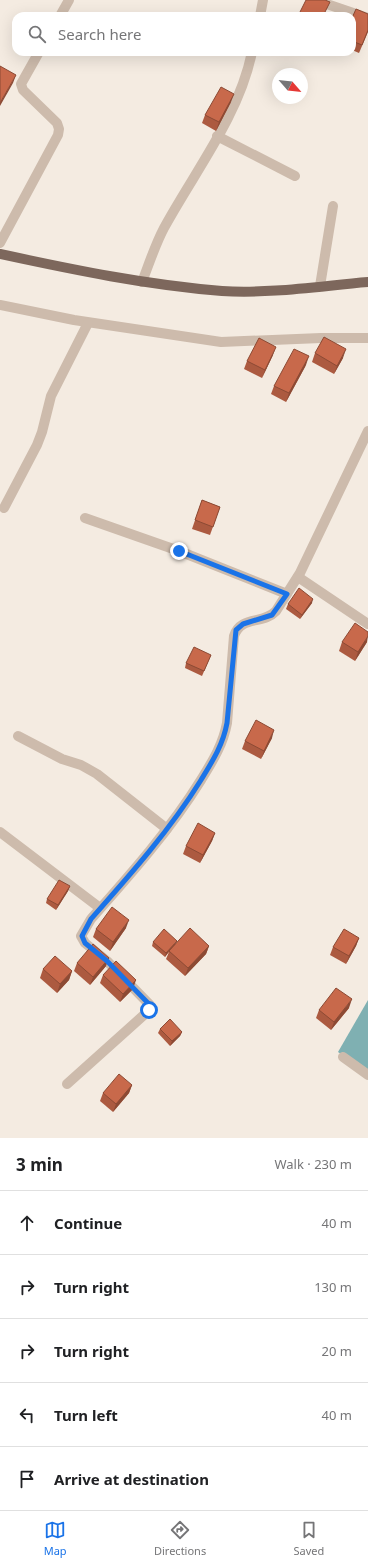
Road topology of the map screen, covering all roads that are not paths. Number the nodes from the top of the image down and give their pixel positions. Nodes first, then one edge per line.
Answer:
1 (69, 0) edge
2 (263, 0) edge
3 (315, 0) edge
4 (62, 12) edge
5 (261, 12) edge
6 (350, 12) edge
7 (356, 14) edge
8 (368, 18) edge
9 (37, 56) edge
10 (251, 56) edge
11 (217, 136) junction
12 (295, 176) dead end
13 (333, 206) dead end
14 (0, 243) edge
15 (0, 254) edge
16 (142, 282) junction
17 (368, 282) edge
18 (320, 286) junction
19 (0, 304) edge
20 (88, 323) junction
21 (368, 338) edge
22 (368, 431) edge
23 (4, 508) dead end
24 (85, 518) dead end
25 (298, 577) junction
26 (287, 594) junction
27 (368, 624) edge
28 (18, 736) dead end
29 (167, 829) junction
30 (0, 832) edge
31 (100, 908) junction
32 (343, 1057) dead end
33 (368, 1075) edge
34 (67, 1084) dead end

1 - 4 street
2 - 5 street
3 - 6 street
7 - 8 street
9 - 14 street
10 - 11 street
11 - 12 street
11 - 16 street
13 - 18 street
15 - 16 main road
16 - 18 main road
17 - 18 main road
19 - 20 street
20 - 21 street
20 - 23 street
22 - 25 street
24 - 26 street
25 - 26 street
25 - 27 street
26 - 29 street
28 - 29 street
29 - 31 street
30 - 31 street
31 - 34 street
32 - 33 street

